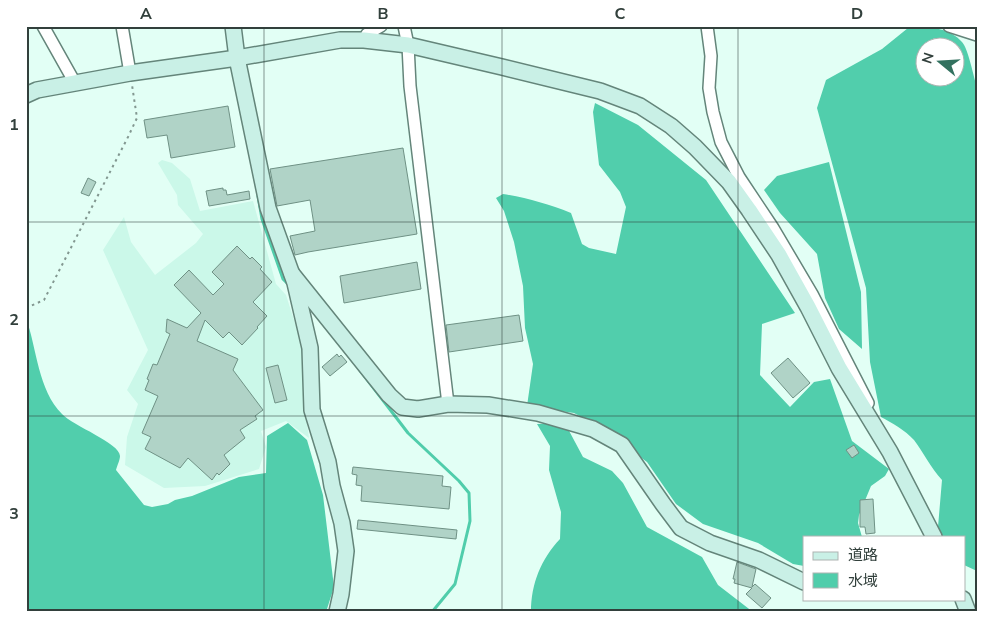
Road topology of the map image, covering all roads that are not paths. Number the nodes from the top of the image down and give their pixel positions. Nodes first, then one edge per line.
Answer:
1 (43, 26) edge
2 (122, 26) edge
3 (233, 26) edge
4 (380, 26) edge
5 (404, 26) edge
6 (707, 26) edge
7 (949, 26) edge
8 (977, 35) edge
9 (364, 40) junction
10 (408, 45) junction
11 (230, 59) junction
12 (130, 73) junction
13 (75, 83) junction
14 (26, 95) edge
15 (294, 279) junction
16 (448, 404) junction
17 (890, 452) junction
18 (933, 536) edge
19 (803, 582) edge
20 (963, 600) edge
21 (337, 612) edge
22 (968, 612) edge

1 - 13 street
2 - 12 street
3 - 11 street
4 - 9 street
5 - 10 street
6 - 17 street
7 - 8 street
9 - 10 street
9 - 11 street
10 - 16 street
10 - 17 street
11 - 12 street
11 - 15 street
12 - 13 street
13 - 14 street
15 - 16 street
15 - 21 street
16 - 19 street
17 - 18 street
20 - 22 street

